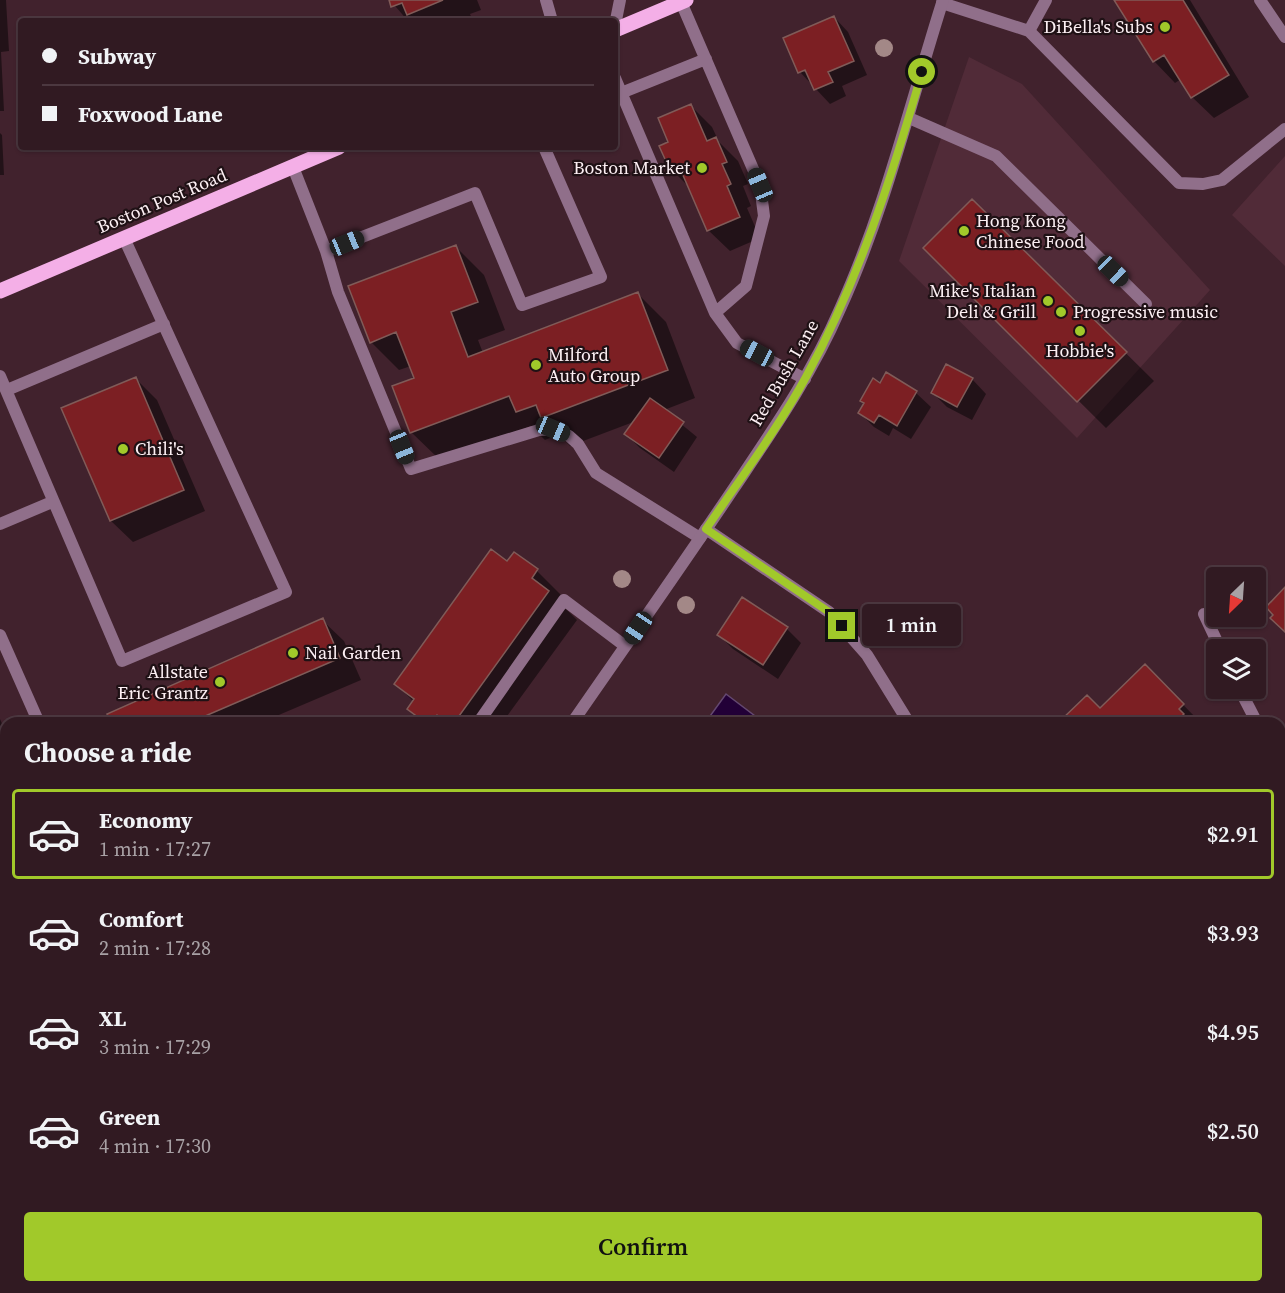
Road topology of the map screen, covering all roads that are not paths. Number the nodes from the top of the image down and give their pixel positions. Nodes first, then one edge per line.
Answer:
1 (546, 0) edge
2 (620, 0) edge
3 (1046, 0) edge
4 (1260, 0) edge
5 (683, 1) edge
6 (942, 2) edge
7 (663, 4) edge
8 (551, 18) edge
9 (617, 18) edge
10 (618, 26) edge
11 (1029, 31) junction
12 (1285, 37) edge
13 (706, 59) junction
14 (618, 86) edge
15 (621, 93) junction
16 (909, 118) junction
17 (1285, 129) edge
18 (332, 150) edge
19 (545, 150) edge
20 (293, 166) junction
21 (124, 238) junction
22 (326, 251) junction
23 (0, 291) edge
24 (1146, 304) dead end
25 (715, 313) junction
26 (164, 324) junction
27 (0, 376) edge
28 (805, 379) junction
29 (6, 390) junction
30 (52, 502) junction
31 (0, 524) edge
32 (703, 534) junction
33 (1204, 614) dead end
34 (0, 635) edge
35 (1216, 639) edge
36 (625, 646) junction
37 (1245, 699) edge
38 (36, 717) edge
39 (482, 717) edge
40 (576, 717) edge
41 (905, 717) edge
42 (1254, 717) edge

1 - 8 street
2 - 9 street
3 - 11 street
4 - 12 street
5 - 7 main road
5 - 13 street
6 - 11 street
6 - 16 street, Red Bush Lane
7 - 10 main road
11 - 17 street
13 - 15 street
13 - 25 street
14 - 15 street
15 - 25 street
16 - 24 street
16 - 28 street, Red Bush Lane
18 - 20 main road, Boston Post Road
19 - 22 street
20 - 21 main road, Boston Post Road
20 - 22 street
21 - 23 main road, Boston Post Road
21 - 26 street
22 - 32 street
25 - 28 street
26 - 29 street
26 - 30 street
27 - 29 street
28 - 32 street, Red Bush Lane
29 - 30 street
30 - 31 street
32 - 36 street, Red Bush Lane
32 - 41 street
33 - 35 street
34 - 38 street
36 - 39 street
36 - 40 street, Red Bush Lane
37 - 42 street

